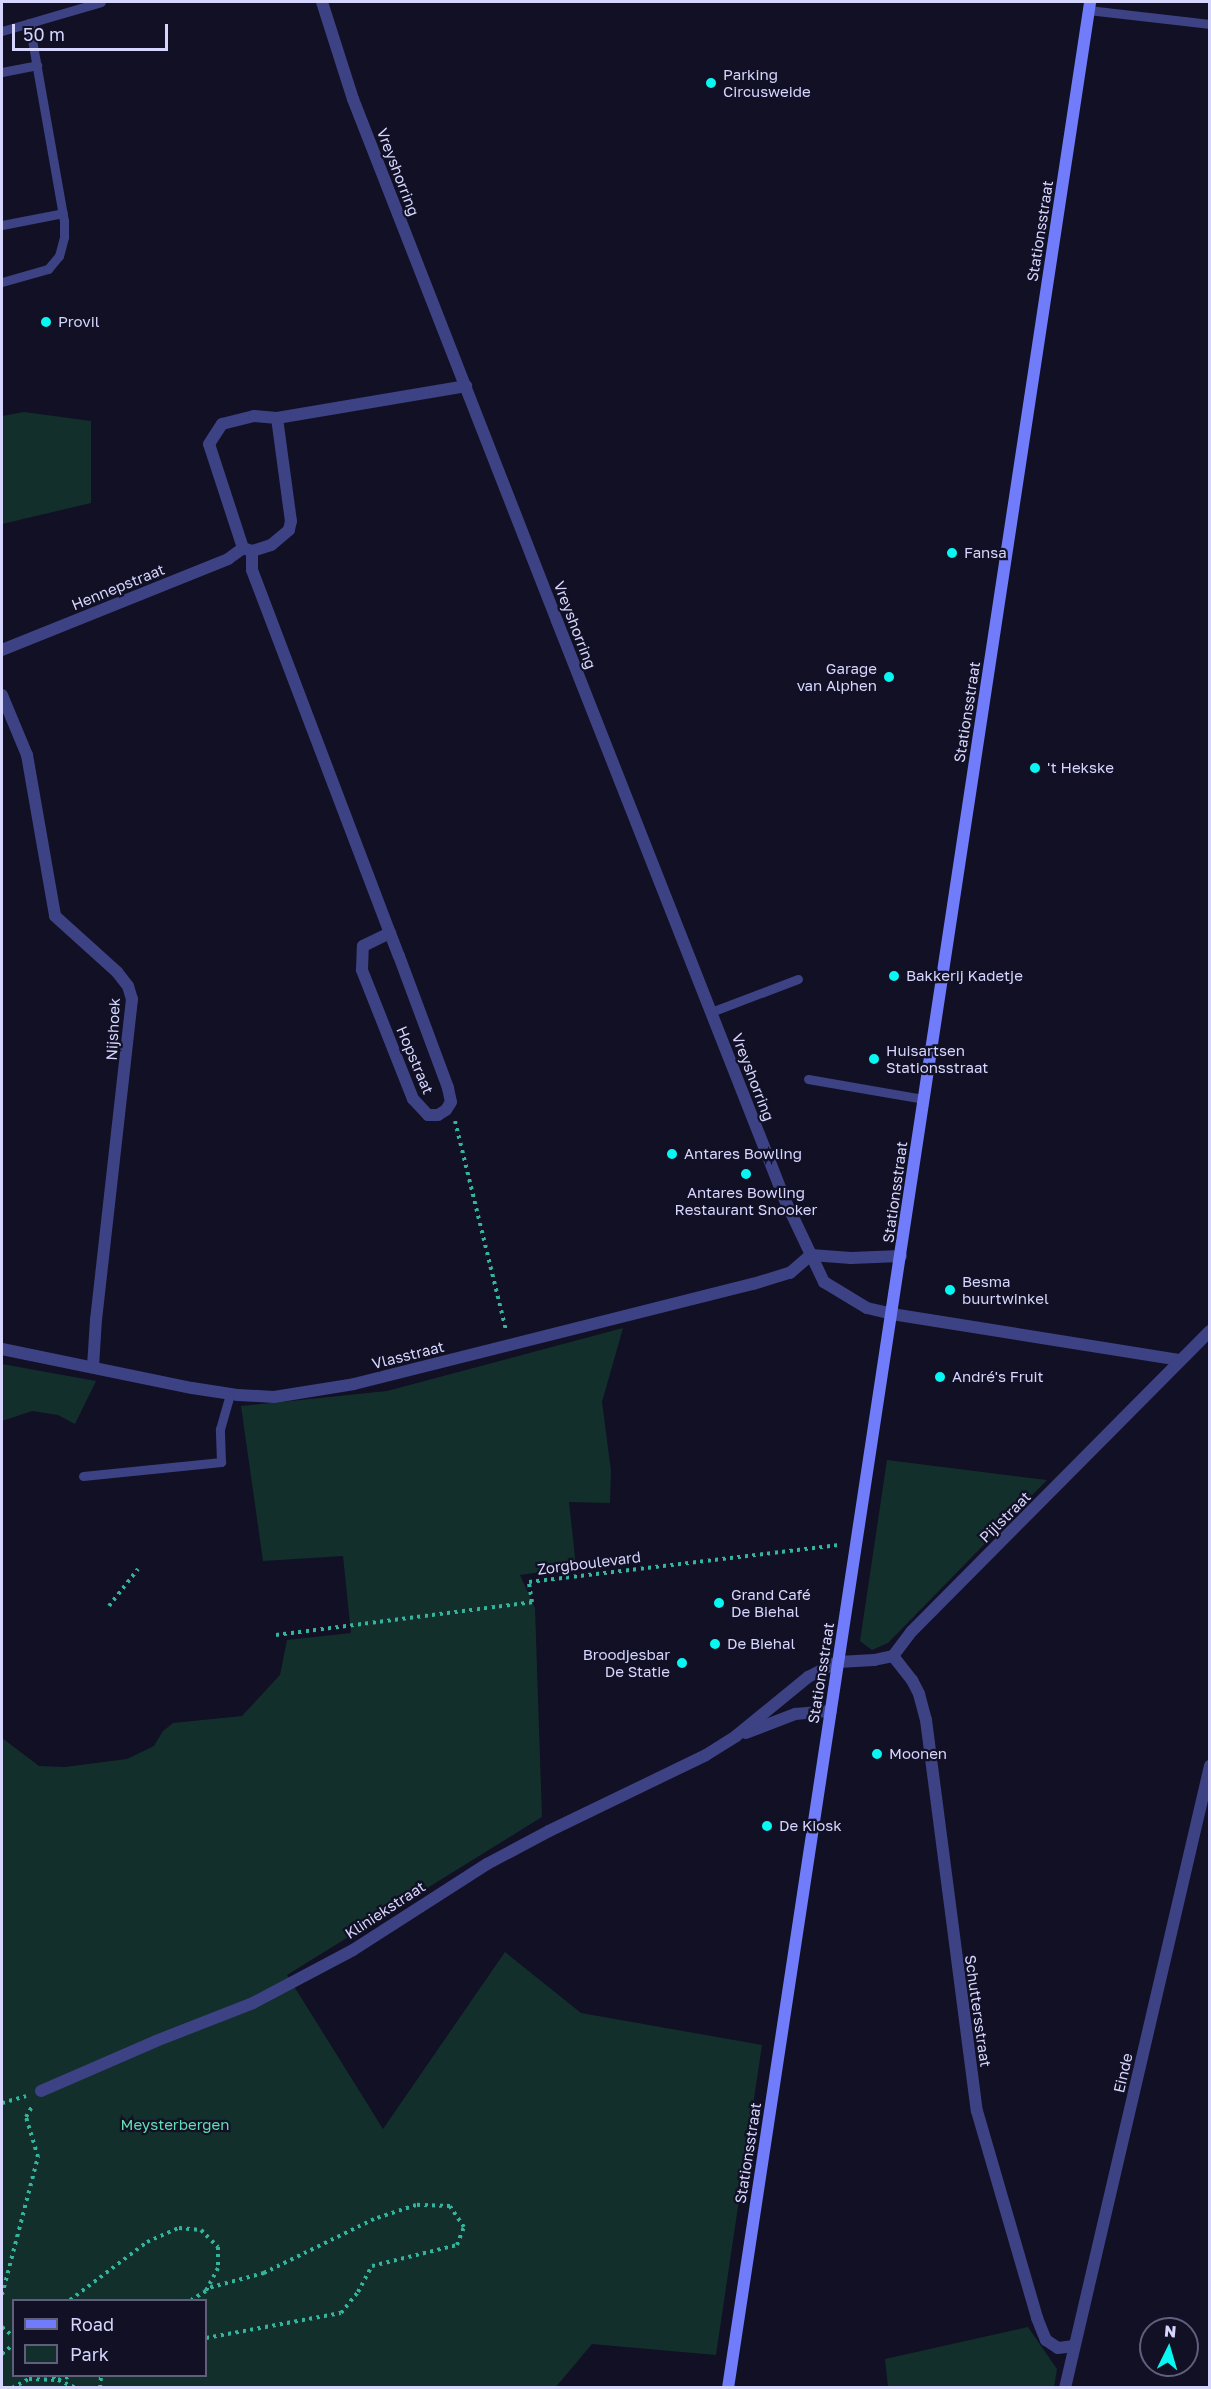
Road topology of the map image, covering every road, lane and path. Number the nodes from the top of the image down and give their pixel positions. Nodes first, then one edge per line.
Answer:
1 (101, 2) edge
2 (322, 2) edge
3 (1089, 6) edge
4 (29, 23) junction
5 (1209, 24) edge
6 (2, 31) edge
7 (37, 65) junction
8 (2, 72) edge
9 (63, 213) junction
10 (2, 225) edge
11 (2, 282) edge
12 (466, 386) junction
13 (277, 418) junction
14 (247, 550) junction
15 (2, 650) edge
16 (2, 695) edge
17 (390, 933) junction
18 (798, 979) dead end
19 (711, 1012) junction
20 (808, 1079) dead end
21 (924, 1099) junction
22 (451, 1102) junction
23 (811, 1255) junction
24 (900, 1257) junction
25 (892, 1314) junction
26 (1209, 1331) edge
27 (510, 1345) junction
28 (2, 1349) edge
29 (1180, 1360) junction
30 (93, 1367) junction
31 (230, 1394) junction
32 (83, 1476) dead end
33 (856, 1543) junction
34 (138, 1569) dead end
35 (110, 1606) dead end
36 (276, 1635) dead end
37 (893, 1656) junction
38 (838, 1662) junction
39 (831, 1711) junction
40 (736, 1736) junction
41 (1209, 1766) edge
42 (41, 2091) junction
43 (2, 2103) edge
44 (208, 2288) junction
45 (2, 2295) edge
46 (73, 2299) edge
47 (194, 2299) edge
48 (207, 2338) edge
49 (1074, 2346) junction
50 (31, 2377) edge
51 (54, 2377) edge
52 (67, 2377) edge
53 (58, 2380) junction
54 (12, 2388) edge
55 (76, 2388) edge
56 (728, 2388) edge
57 (1065, 2388) edge

1 - 4 lane
2 - 12 street, Vreyshorring
3 - 5 lane
3 - 21 main road, Stationsstraat
4 - 6 lane
4 - 7 lane
7 - 8 lane
7 - 9 lane
9 - 10 lane
9 - 11 lane
12 - 13 street
12 - 19 street, Vreyshorring
13 - 14 street, Hennepstraat
13 - 14 street
14 - 15 street, Hennepstraat
14 - 17 street, Hopstraat
16 - 30 street, Nijshoek
17 - 22 street, Hopstraat
17 - 22 street, Hopstraat
18 - 19 lane
19 - 23 street, Vreyshorring
20 - 21 lane
21 - 24 main road, Stationsstraat
22 - 27 path
23 - 24 street
23 - 25 street, Vreyshorring
23 - 27 street, Vlasstraat
24 - 25 main road, Stationsstraat
25 - 29 street
25 - 33 main road, Stationsstraat
26 - 29 street, Pijlstraat
27 - 31 street, Vlasstraat
28 - 30 street, Vlasstraat
29 - 37 street, Pijlstraat
30 - 31 street, Vlasstraat
31 - 32 lane
33 - 36 path, Zorgboulevard
33 - 38 main road, Stationsstraat
34 - 35 path
37 - 38 street
37 - 49 street, Schuttersstraat
38 - 39 main road, Stationsstraat
38 - 40 street, Kliniekstraat
39 - 40 street, Kliniekstraat
39 - 56 main road, Stationsstraat
40 - 42 street, Kliniekstraat
41 - 49 street, Einde
42 - 43 path
42 - 45 path
44 - 46 path
44 - 47 path
44 - 48 path
49 - 57 street, Einde
50 - 53 path
50 - 54 path
51 - 53 path
52 - 53 path
53 - 55 path

